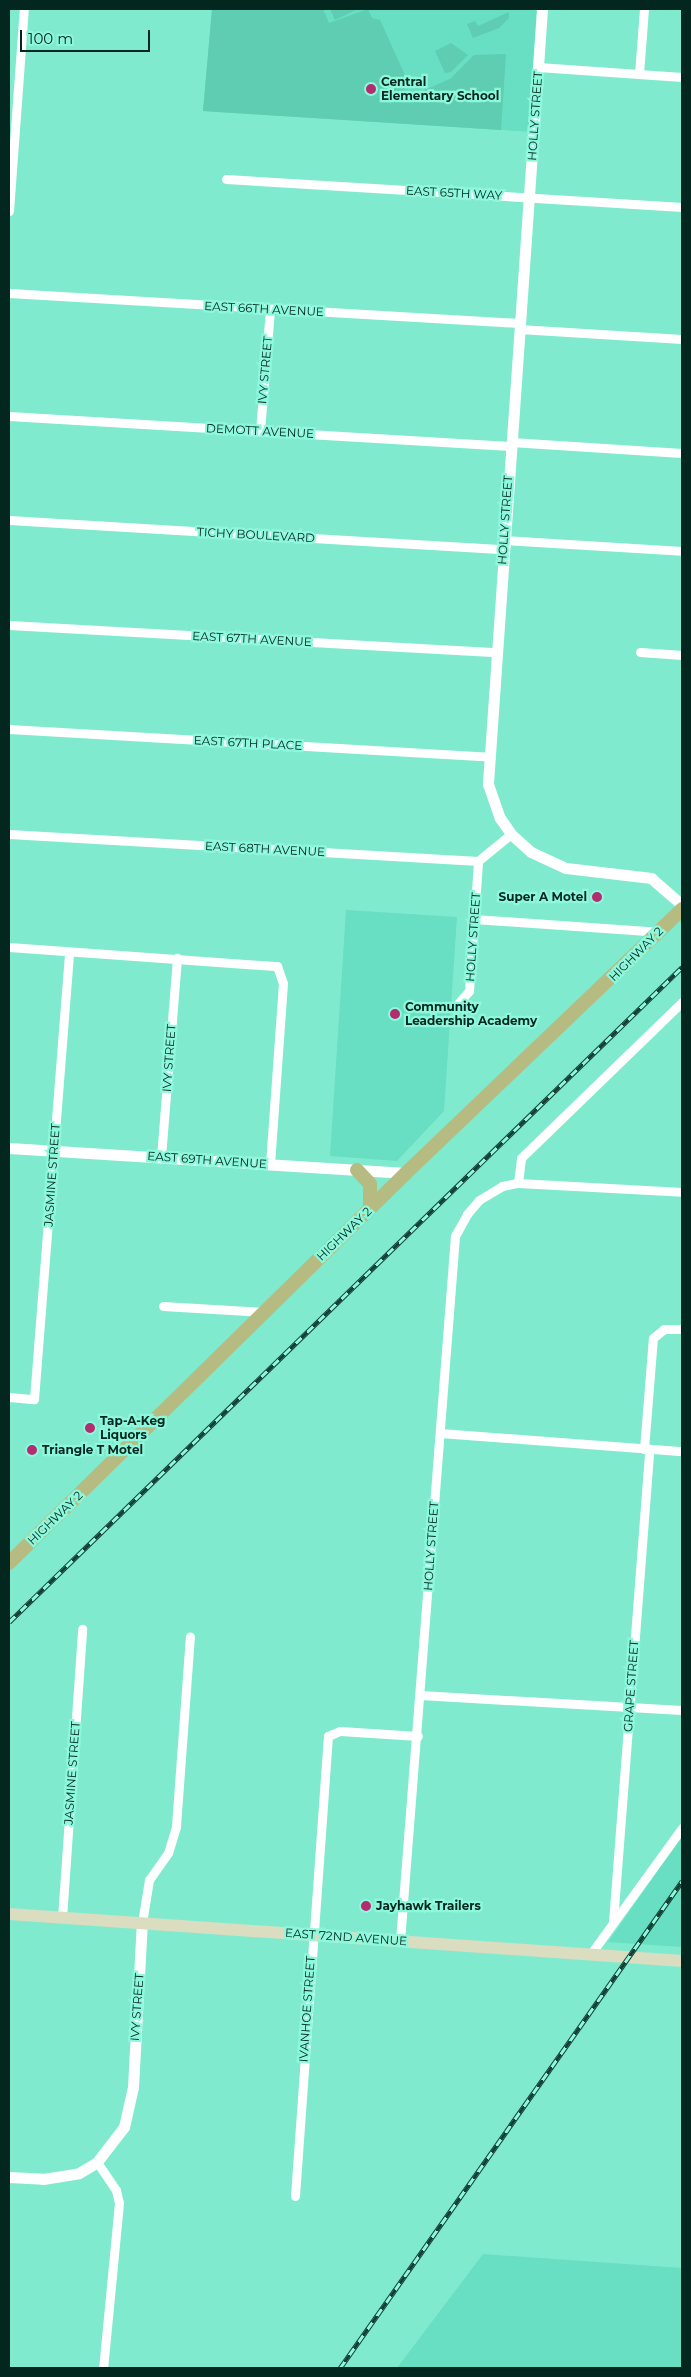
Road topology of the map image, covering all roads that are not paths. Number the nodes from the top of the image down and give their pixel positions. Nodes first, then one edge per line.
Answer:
1 (24, 9) edge
2 (542, 9) edge
3 (644, 9) edge
4 (538, 67) junction
5 (639, 74) junction
6 (682, 77) edge
7 (13, 102) edge
8 (226, 179) dead end
9 (529, 197) junction
10 (682, 207) edge
11 (9, 211) edge
12 (9, 293) edge
13 (270, 309) junction
14 (519, 326) junction
15 (682, 339) edge
16 (9, 416) edge
17 (260, 431) junction
18 (511, 444) junction
19 (682, 453) edge
20 (9, 520) edge
21 (503, 545) junction
22 (682, 551) edge
23 (9, 625) edge
24 (496, 652) junction
25 (640, 652) dead end
26 (682, 655) edge
27 (9, 729) edge
28 (488, 757) junction
29 (9, 834) edge
30 (511, 834) junction
31 (478, 862) junction
32 (682, 907) edge
33 (474, 919) junction
34 (658, 932) junction
35 (9, 947) edge
36 (69, 951) junction
37 (177, 958) junction
38 (682, 1002) edge
39 (455, 1007) dead end
40 (9, 1148) edge
41 (54, 1151) junction
42 (161, 1157) junction
43 (270, 1164) junction
44 (358, 1170) junction
45 (406, 1173) junction
46 (518, 1182) junction
47 (682, 1192) edge
48 (370, 1208) junction
49 (164, 1306) dead end
50 (264, 1312) junction
51 (682, 1329) edge
52 (9, 1397) edge
53 (440, 1433) junction
54 (647, 1449) junction
55 (682, 1451) edge
56 (9, 1563) edge
57 (82, 1629) dead end
58 (190, 1637) dead end
59 (420, 1695) junction
60 (630, 1706) junction
61 (682, 1710) edge
62 (418, 1736) junction
63 (682, 1828) edge
64 (9, 1914) edge
65 (62, 1918) junction
66 (614, 1922) junction
67 (142, 1923) junction
68 (312, 1935) junction
69 (400, 1941) junction
70 (590, 1954) junction
71 (682, 1961) edge
72 (97, 2162) junction
73 (9, 2177) edge
74 (295, 2196) dead end
75 (103, 2368) edge

1 - 7 street
2 - 4 street, HOLLY STREET
3 - 5 street
4 - 5 street
4 - 9 street, HOLLY STREET
5 - 6 street
7 - 11 street
8 - 9 street, EAST 65TH WAY
9 - 10 street, EAST 65TH WAY
9 - 14 street, HOLLY STREET
12 - 13 street, EAST 66TH AVENUE
13 - 14 street, EAST 66TH AVENUE
13 - 17 street, IVY STREET
14 - 15 street, EAST 66TH AVENUE
14 - 18 street, HOLLY STREET
16 - 17 street, DEMOTT AVENUE
17 - 18 street, DEMOTT AVENUE
18 - 19 street
18 - 21 street, HOLLY STREET
20 - 21 street, TICHY BOULEVARD
21 - 22 street
21 - 24 street, HOLLY STREET
23 - 24 street, EAST 67TH AVENUE
24 - 28 street, HOLLY STREET
25 - 26 street
27 - 28 street, EAST 67TH PLACE
28 - 30 street, HOLLY STREET
29 - 31 street, EAST 68TH AVENUE
30 - 31 street
30 - 32 street, HOLLY STREET
31 - 33 street, HOLLY STREET
32 - 34 main road, HIGHWAY 2
33 - 34 street
33 - 39 street, HOLLY STREET
34 - 45 main road, HIGHWAY 2
35 - 36 street
36 - 37 street
36 - 41 street, JASMINE STREET
37 - 42 street, IVY STREET
37 - 43 street
38 - 46 street
40 - 41 street, EAST 69TH AVENUE
41 - 42 street, EAST 69TH AVENUE
41 - 52 street, JASMINE STREET
42 - 43 street, EAST 69TH AVENUE
43 - 44 street, EAST 69TH AVENUE
44 - 45 street, EAST 69TH AVENUE
44 - 48 main road
45 - 48 main road, HIGHWAY 2
46 - 47 street
46 - 53 street, HOLLY STREET
48 - 50 main road, HIGHWAY 2
49 - 50 street
50 - 56 main road, HIGHWAY 2
51 - 54 street, GRAPE STREET
53 - 54 street
53 - 59 street, HOLLY STREET
54 - 55 street
54 - 60 street, GRAPE STREET
57 - 65 street, JASMINE STREET
58 - 67 street, IVY STREET
59 - 60 street
59 - 62 street, HOLLY STREET
60 - 61 street
60 - 66 street, GRAPE STREET
62 - 68 street, IVANHOE STREET
62 - 69 street, HOLLY STREET
63 - 66 street
64 - 65 main road, EAST 72ND AVENUE
65 - 67 main road, EAST 72ND AVENUE
66 - 70 street
67 - 68 main road, EAST 72ND AVENUE
67 - 72 street, IVY STREET
68 - 69 main road, EAST 72ND AVENUE
68 - 74 street, IVANHOE STREET
69 - 70 main road, EAST 72ND AVENUE
70 - 71 main road, EAST 72ND AVENUE
72 - 73 street, IVY STREET
72 - 75 street

